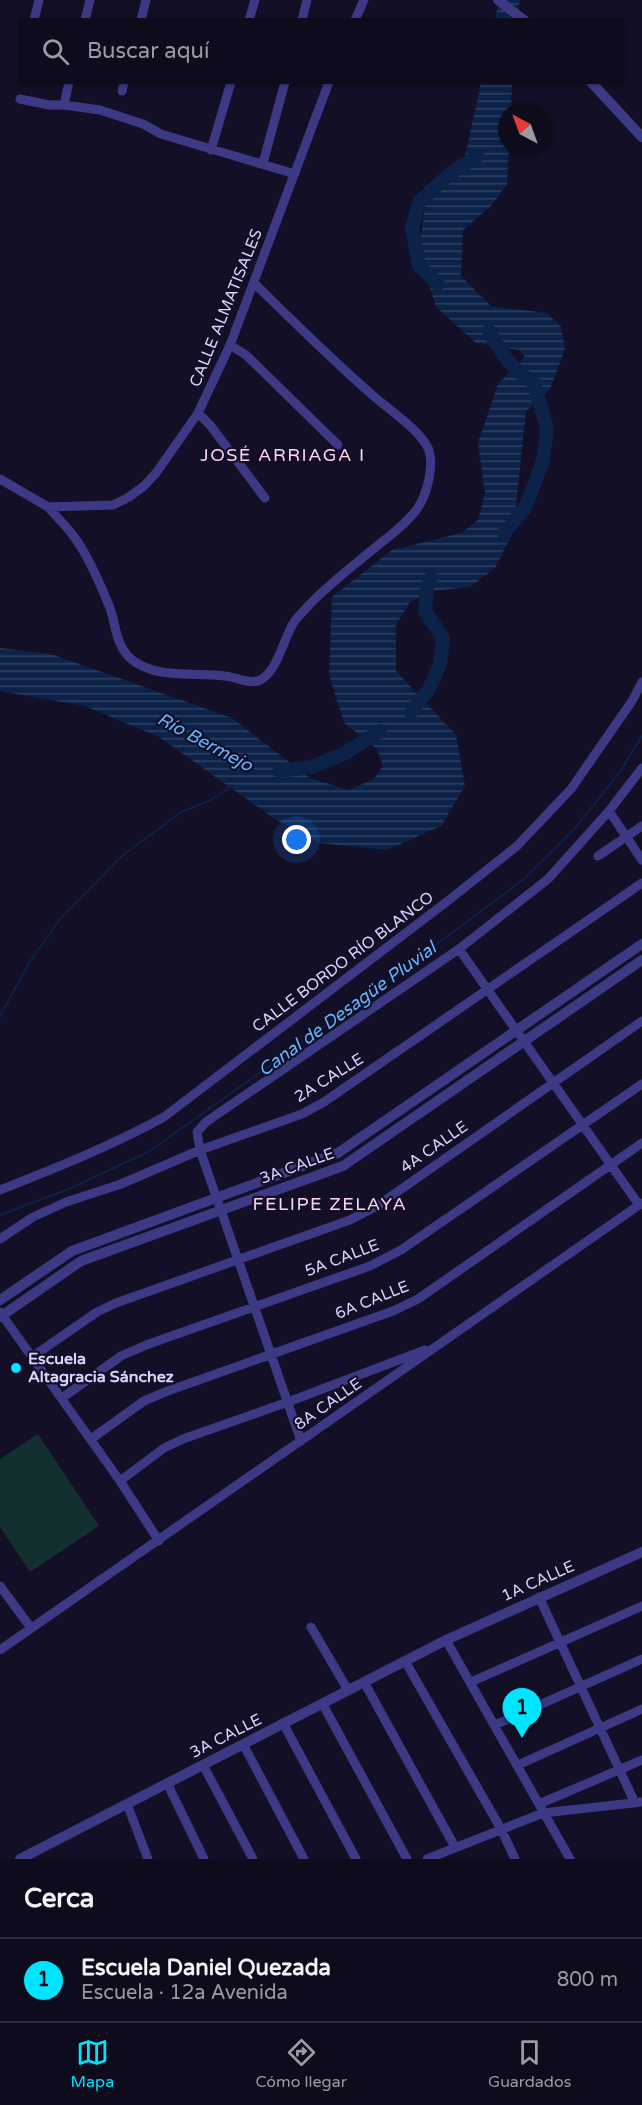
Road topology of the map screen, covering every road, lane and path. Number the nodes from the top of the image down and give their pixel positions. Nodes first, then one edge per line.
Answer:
1 (39, 0) edge
2 (90, 0) edge
3 (146, 0) edge
4 (255, 0) edge
5 (307, 0) edge
6 (364, 0) edge
7 (498, 0) edge
8 (34, 18) edge
9 (86, 18) edge
10 (142, 18) edge
11 (250, 18) edge
12 (302, 18) edge
13 (356, 18) edge
14 (522, 18) edge
15 (69, 84) edge
16 (230, 84) edge
17 (284, 84) edge
18 (328, 84) edge
19 (593, 84) edge
20 (21, 99) dead end
21 (64, 105) junction
22 (642, 137) edge
23 (211, 150) junction
24 (263, 163) junction
25 (295, 174) junction
26 (254, 283) junction
27 (230, 345) junction
28 (198, 413) junction
29 (338, 445) dead end
30 (0, 479) edge
31 (265, 498) dead end
32 (48, 507) junction
33 (642, 682) edge
34 (642, 768) edge
35 (609, 811) junction
36 (642, 826) edge
37 (626, 837) junction
38 (598, 856) dead end
39 (642, 860) edge
40 (642, 883) edge
41 (642, 944) edge
42 (459, 949) junction
43 (642, 960) edge
44 (487, 990) junction
45 (642, 1021) edge
46 (516, 1031) junction
47 (524, 1041) junction
48 (552, 1082) junction
49 (642, 1084) edge
50 (583, 1125) junction
51 (642, 1143) edge
52 (200, 1150) junction
53 (610, 1166) junction
54 (0, 1190) edge
55 (218, 1198) junction
56 (640, 1204) edge
57 (221, 1210) junction
58 (0, 1239) edge
59 (237, 1259) junction
60 (0, 1300) edge
61 (254, 1306) junction
62 (1, 1315) edge
63 (439, 1345) junction
64 (271, 1353) junction
65 (32, 1357) junction
66 (62, 1398) junction
67 (288, 1402) junction
68 (91, 1439) junction
69 (301, 1441) junction
70 (120, 1481) junction
71 (159, 1541) junction
72 (642, 1552) edge
73 (1, 1588) edge
74 (539, 1597) junction
75 (642, 1606) edge
76 (311, 1627) dead end
77 (31, 1628) junction
78 (446, 1640) junction
79 (560, 1642) junction
80 (0, 1650) edge
81 (642, 1659) edge
82 (405, 1661) junction
83 (363, 1682) junction
84 (471, 1682) junction
85 (580, 1686) junction
86 (348, 1690) junction
87 (322, 1703) junction
88 (642, 1709) edge
89 (283, 1723) junction
90 (495, 1725) junction
91 (600, 1728) junction
92 (243, 1744) junction
93 (642, 1760) edge
94 (203, 1765) junction
95 (518, 1765) junction
96 (620, 1770) junction
97 (166, 1783) junction
98 (639, 1803) edge
99 (126, 1804) junction
100 (541, 1809) junction
101 (501, 1829) junction
102 (452, 1852) edge
103 (38, 1855) edge
104 (20, 1859) edge
105 (148, 1859) edge
106 (204, 1859) edge
107 (253, 1859) edge
108 (304, 1859) edge
109 (356, 1859) edge
110 (407, 1859) edge
111 (428, 1859) edge
112 (515, 1859) edge
113 (570, 1859) edge

1 - 8 street
2 - 9 street
3 - 10 street
4 - 11 street
5 - 12 street
6 - 13 street
7 - 14 street
15 - 21 street
16 - 23 street
17 - 24 street
18 - 25 street, CALLE ALMATISALES
19 - 22 street
20 - 21 street
21 - 23 street
23 - 24 street
24 - 25 street
25 - 26 street, CALLE ALMATISALES
26 - 27 street, CALLE ALMATISALES
26 - 32 street
27 - 28 street, CALLE ALMATISALES
27 - 29 street
28 - 31 street
28 - 32 street, CALLE ALMATISALES
30 - 32 street
33 - 54 street, CALLE BORDO RÍO BLANCO
34 - 35 street
35 - 37 street
35 - 42 street
36 - 37 street
37 - 38 street
37 - 39 street
40 - 44 street, 2A CALLE
41 - 46 street, 3A CALLE
42 - 44 street
42 - 52 street
43 - 47 street, 3A CALLE
44 - 46 street
44 - 52 street, 2A CALLE
45 - 48 street, 4A CALLE
46 - 47 street
46 - 55 street, 3A CALLE
47 - 48 street
47 - 57 street, 3A CALLE
48 - 50 street
48 - 59 street, 4A CALLE
49 - 50 street, 5A CALLE
50 - 53 street
50 - 61 street, 5A CALLE
51 - 53 street, 6A CALLE
52 - 55 street
52 - 58 street, 2A CALLE
53 - 56 street
53 - 64 street, 6A CALLE
55 - 57 street
55 - 60 street, 3A CALLE
56 - 63 street, 8A CALLE
57 - 59 street
57 - 62 street, 3A CALLE
59 - 61 street
59 - 65 street, 4A CALLE
61 - 64 street
61 - 66 street, 5A CALLE
62 - 65 street
63 - 67 street
63 - 69 street, 8A CALLE
64 - 67 street
64 - 68 street, 6A CALLE
65 - 66 street
66 - 68 street
67 - 69 street
67 - 70 street
68 - 70 street
69 - 71 street, 8A CALLE
70 - 71 street
71 - 77 street, 8A CALLE
72 - 74 street, 1A CALLE
73 - 77 street
74 - 78 street, 1A CALLE
74 - 79 street
75 - 79 street
76 - 86 street
77 - 80 street, 8A CALLE
78 - 82 street, 3A CALLE
78 - 84 street
79 - 84 street
79 - 85 street
81 - 85 street
82 - 83 street, 3A CALLE
82 - 101 street
83 - 86 street, 3A CALLE
83 - 102 street
84 - 90 street
85 - 90 street
85 - 91 street
86 - 87 street, 3A CALLE
87 - 89 street, 3A CALLE
87 - 110 street
88 - 91 street
89 - 92 street, 3A CALLE
89 - 109 street
90 - 95 street
91 - 95 street
91 - 96 street
92 - 94 street, 3A CALLE
92 - 108 street
93 - 96 street
94 - 97 street, 3A CALLE
94 - 107 street
95 - 100 street
96 - 98 street
96 - 100 street
97 - 99 street, 3A CALLE
97 - 106 street
98 - 100 street
99 - 103 street, 3A CALLE
99 - 105 street
100 - 101 street
100 - 113 street
101 - 102 street
101 - 112 street
102 - 111 street
103 - 104 street, 3A CALLE

